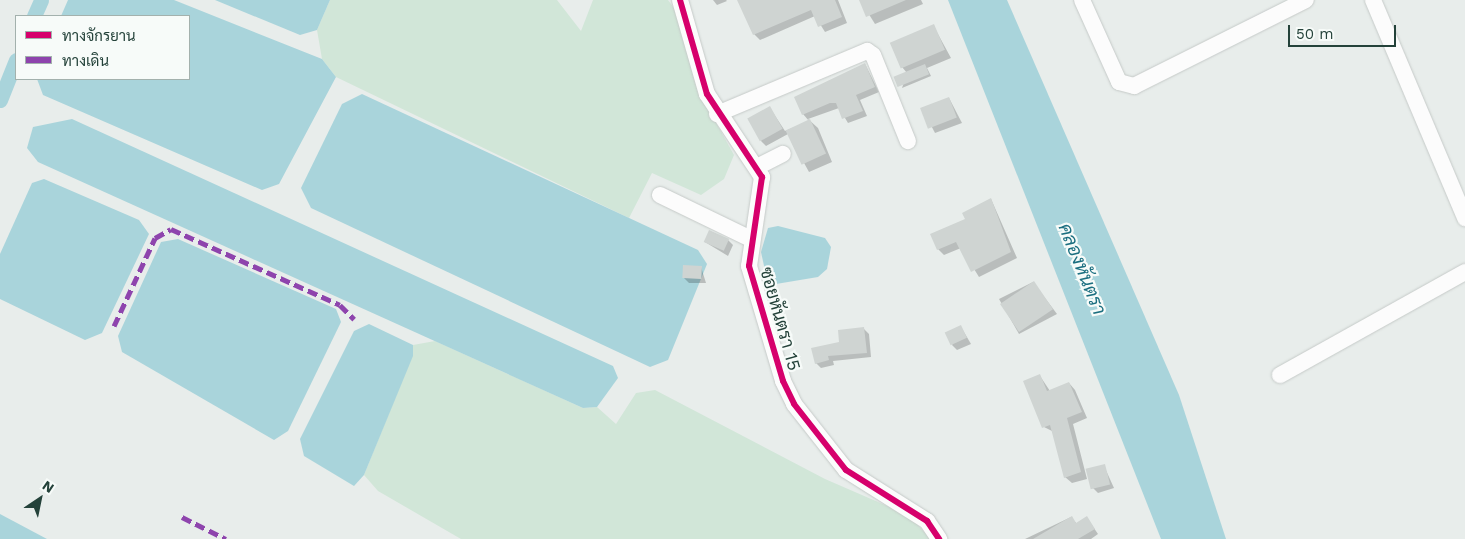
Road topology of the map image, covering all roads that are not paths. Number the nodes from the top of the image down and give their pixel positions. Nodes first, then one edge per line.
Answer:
1 (680, 0) edge
2 (1082, 0) edge
3 (1306, 0) edge
4 (1373, 0) edge
5 (717, 114) junction
6 (908, 141) dead end
7 (783, 154) dead end
8 (757, 167) junction
9 (660, 196) dead end
10 (1465, 218) edge
11 (751, 239) junction
12 (1465, 272) edge
13 (1280, 375) dead end
14 (939, 539) edge

1 - 5 street, ซอยหันตรา 15
2 - 3 street
4 - 10 street
5 - 6 street
5 - 8 street, ซอยหันตรา 15
7 - 8 street
8 - 11 street, ซอยหันตรา 15
9 - 11 street
11 - 14 street, ซอยหันตรา 15
12 - 13 street

